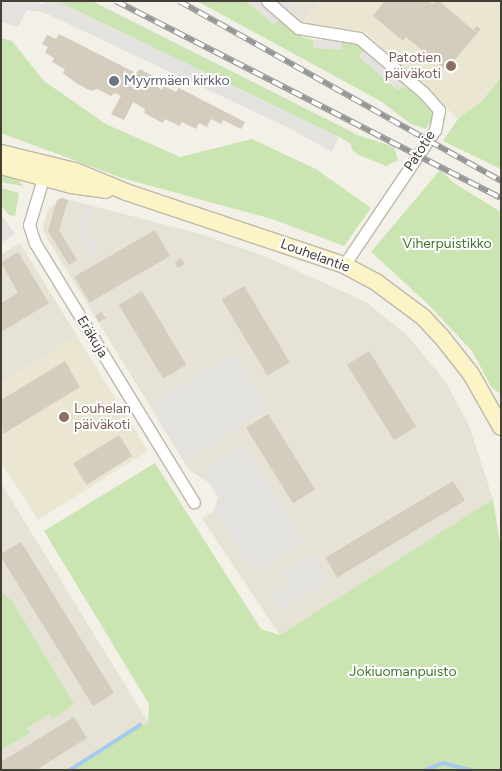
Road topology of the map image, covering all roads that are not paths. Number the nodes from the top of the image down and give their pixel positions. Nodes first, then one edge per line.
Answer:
1 (267, 1) edge
2 (1, 153) edge
3 (1, 166) edge
4 (46, 171) junction
5 (344, 265) junction
6 (498, 422) edge
7 (194, 502) dead end

1 - 5 street, Patotie
2 - 4 main road, Louhelantie
3 - 4 main road, Louhelantie
4 - 5 main road, Louhelantie
4 - 7 street, Eräkuja
5 - 6 main road, Louhelantie

